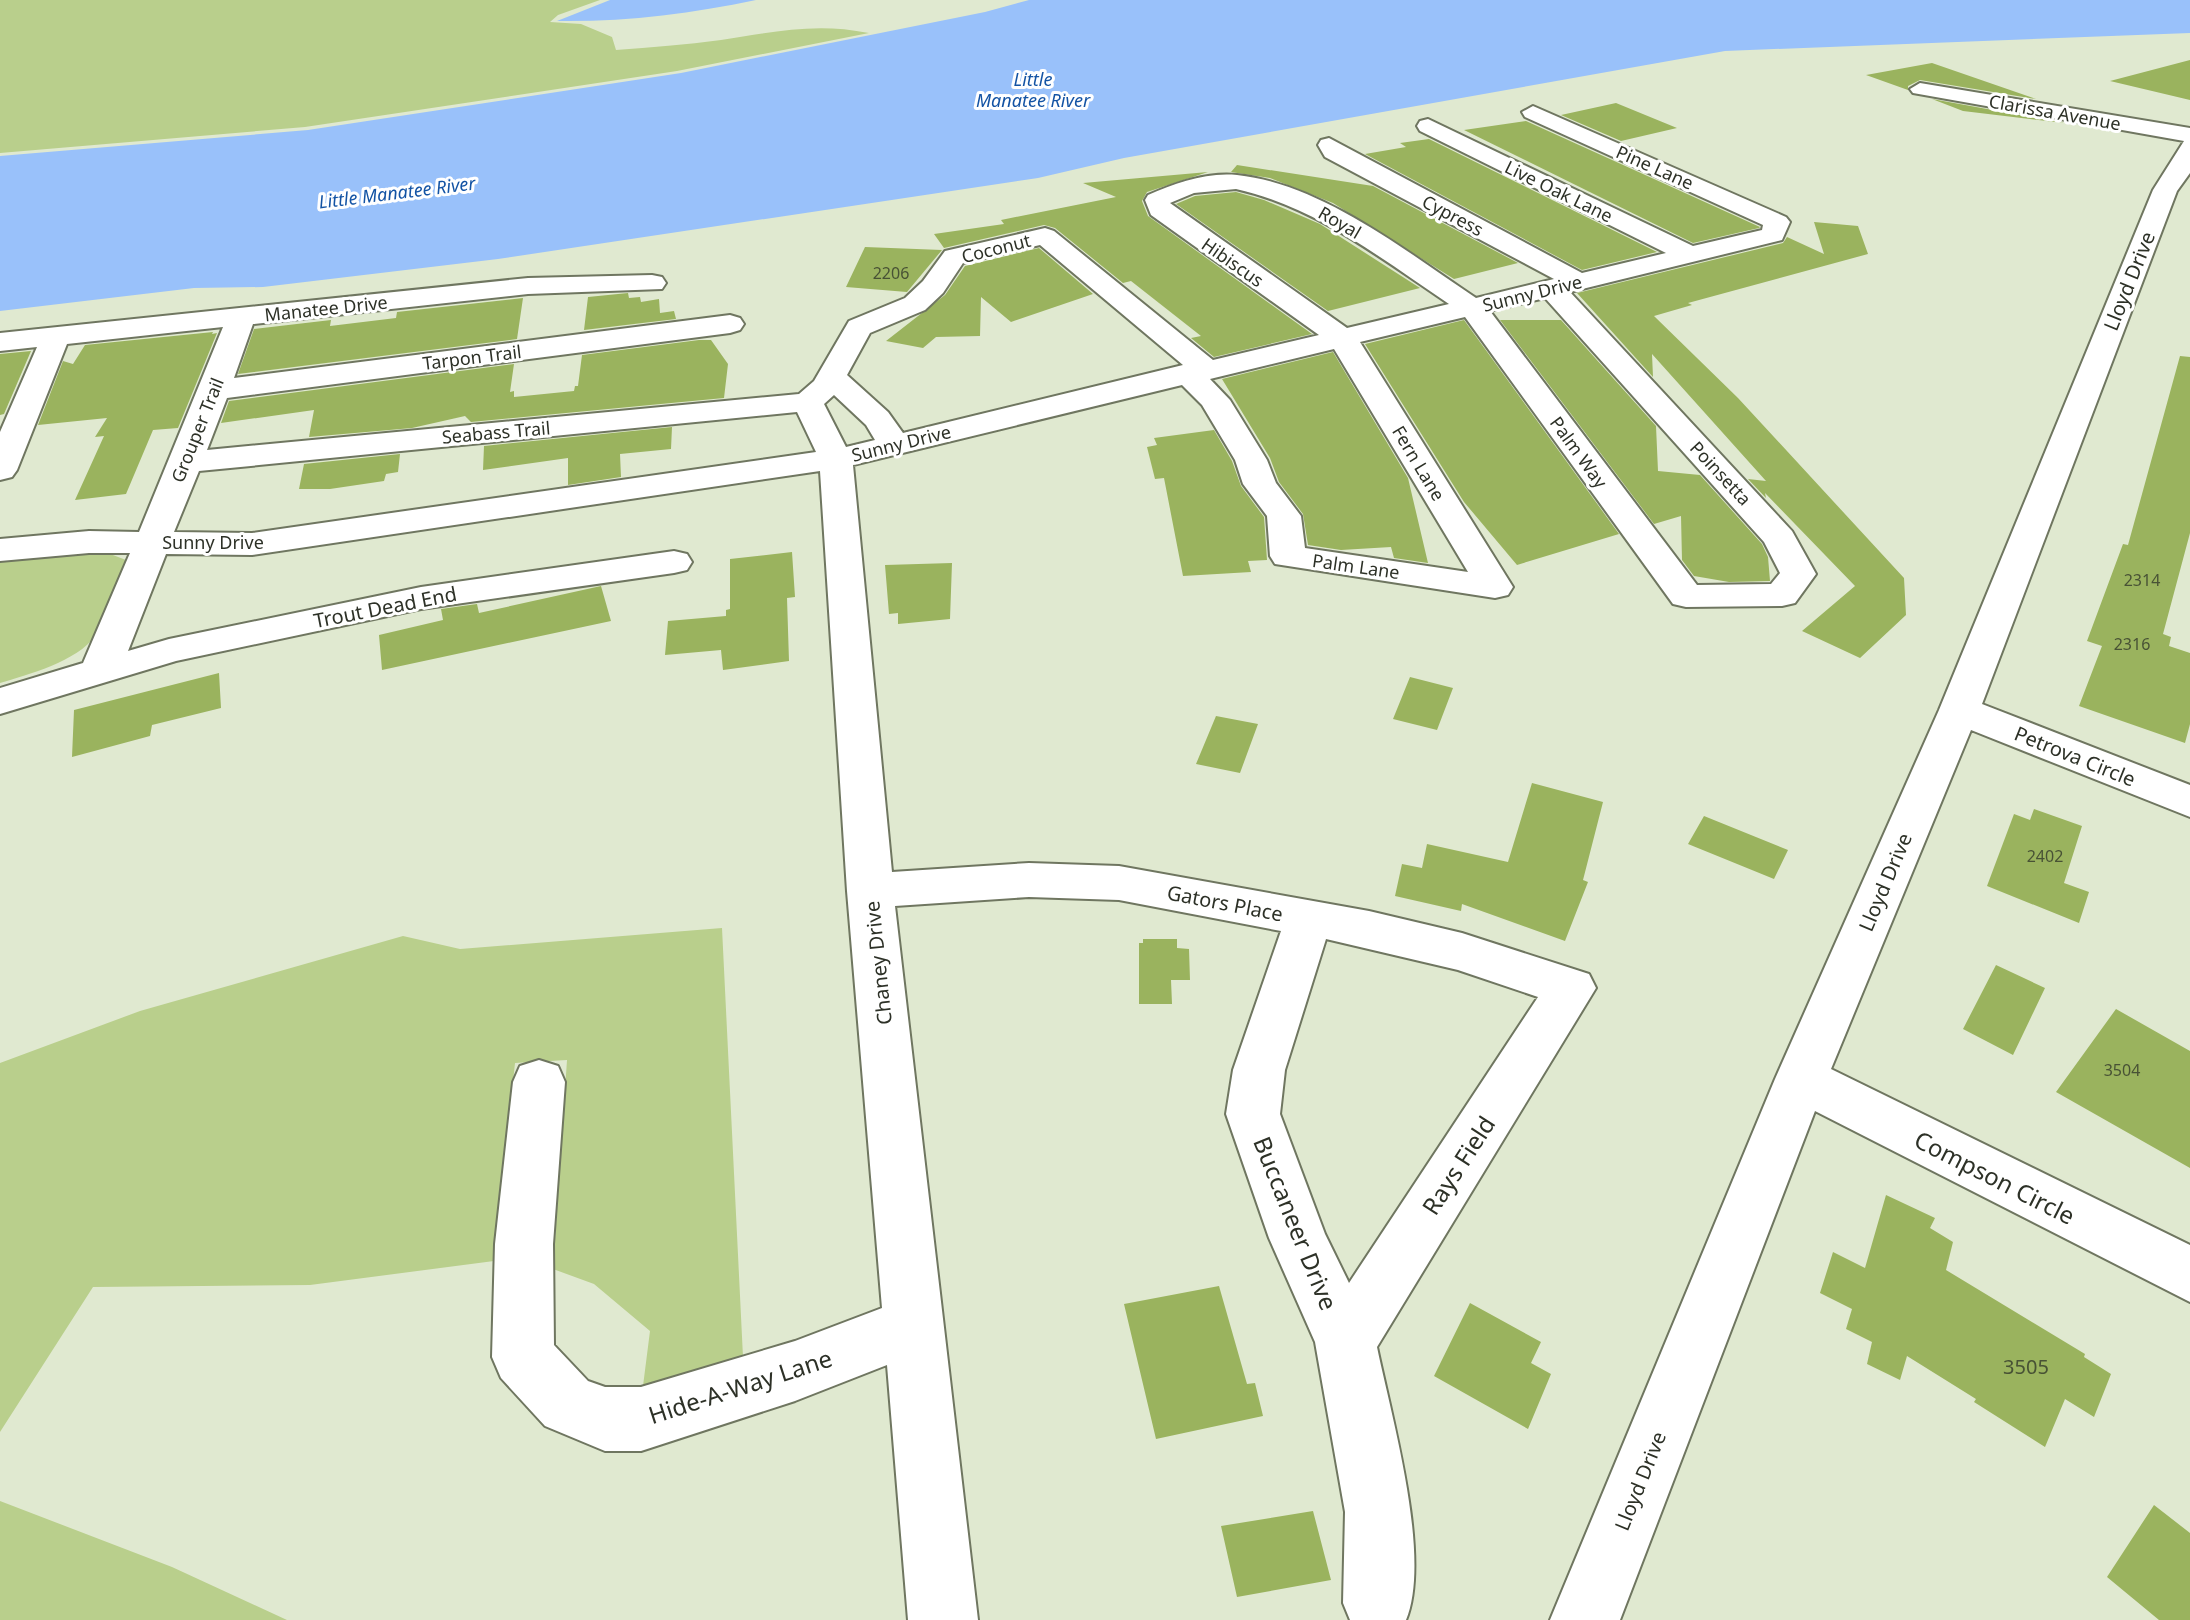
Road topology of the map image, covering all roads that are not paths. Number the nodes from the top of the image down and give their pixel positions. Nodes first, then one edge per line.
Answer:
1 (1920, 89) dead end
2 (1533, 112) dead end
3 (1428, 126) dead end
4 (2190, 135) edge
5 (1329, 145) dead end
6 (2190, 146) edge
7 (1190, 186) joint
8 (2178, 192) edge
9 (1777, 222) joint
10 (1691, 255) junction
11 (652, 283) dead end
12 (1566, 285) junction
13 (1473, 308) junction
14 (241, 317) junction
15 (730, 324) dead end
16 (56, 335) junction
17 (1343, 339) junction
18 (0, 342) edge
19 (1196, 371) junction
20 (215, 390) junction
21 (820, 390) junction
22 (895, 445) junction
23 (836, 459) junction
24 (185, 462) junction
25 (0, 470) edge
26 (151, 542) junction
27 (0, 550) edge
28 (674, 562) dead end
29 (1495, 587) joint
30 (1686, 596) joint
31 (100, 671) junction
32 (0, 701) edge
33 (1959, 710) junction
34 (2190, 802) edge
35 (870, 891) junction
36 (1309, 919) junction
37 (1571, 988) joint
38 (1801, 1079) junction
39 (539, 1082) dead end
40 (2190, 1275) edge
41 (914, 1325) junction
42 (1345, 1342) junction
43 (1378, 1603) dead end
44 (943, 1620) edge
45 (1585, 1620) edge

1 - 4 street, Clarissa Avenue
2 - 9 street, Pine Lane
3 - 10 street, Live Oak Lane
5 - 12 street, Cypress
6 - 8 street, Lloyd Drive
7 - 13 street, Royal
7 - 17 street, Hibiscus
8 - 33 street, Lloyd Drive
9 - 10 street, Sunny Drive
10 - 12 street, Sunny Drive
11 - 14 street, Manatee Drive
12 - 13 street, Sunny Drive
12 - 30 street, Poinsetta
13 - 17 street, Sunny Drive
13 - 30 street, Palm Way
14 - 16 street, Manatee Drive
14 - 20 street, Grouper Trail
15 - 20 street, Tarpon Trail
16 - 18 street, Manatee Drive
16 - 25 street
17 - 19 street, Sunny Drive
17 - 29 street, Fern Lane
19 - 21 street, Coconut
19 - 22 street, Sunny Drive
19 - 29 street, Palm Lane
20 - 24 street, Grouper Trail
21 - 22 street
21 - 23 street, Chaney Drive
21 - 24 street, Seabass Trail
22 - 23 street, Sunny Drive
23 - 26 street, Sunny Drive
23 - 35 street, Chaney Drive
24 - 26 street, Grouper Trail
26 - 27 street, Sunny Drive
26 - 31 street
28 - 31 street, Trout Dead End
31 - 32 street, Trout Dead End
33 - 34 street, Petrova Circle
33 - 38 street, Lloyd Drive
35 - 36 street, Gators Place
35 - 41 street, Chaney Drive
36 - 37 street, Gators Place
36 - 42 street, Buccaneer Drive
37 - 42 street, Rays Field
38 - 40 street, Compson Circle
38 - 45 street, Lloyd Drive
39 - 41 street, Hide-A-Way Lane
41 - 44 street, Chaney Drive
42 - 43 street, Buccaneer Drive

